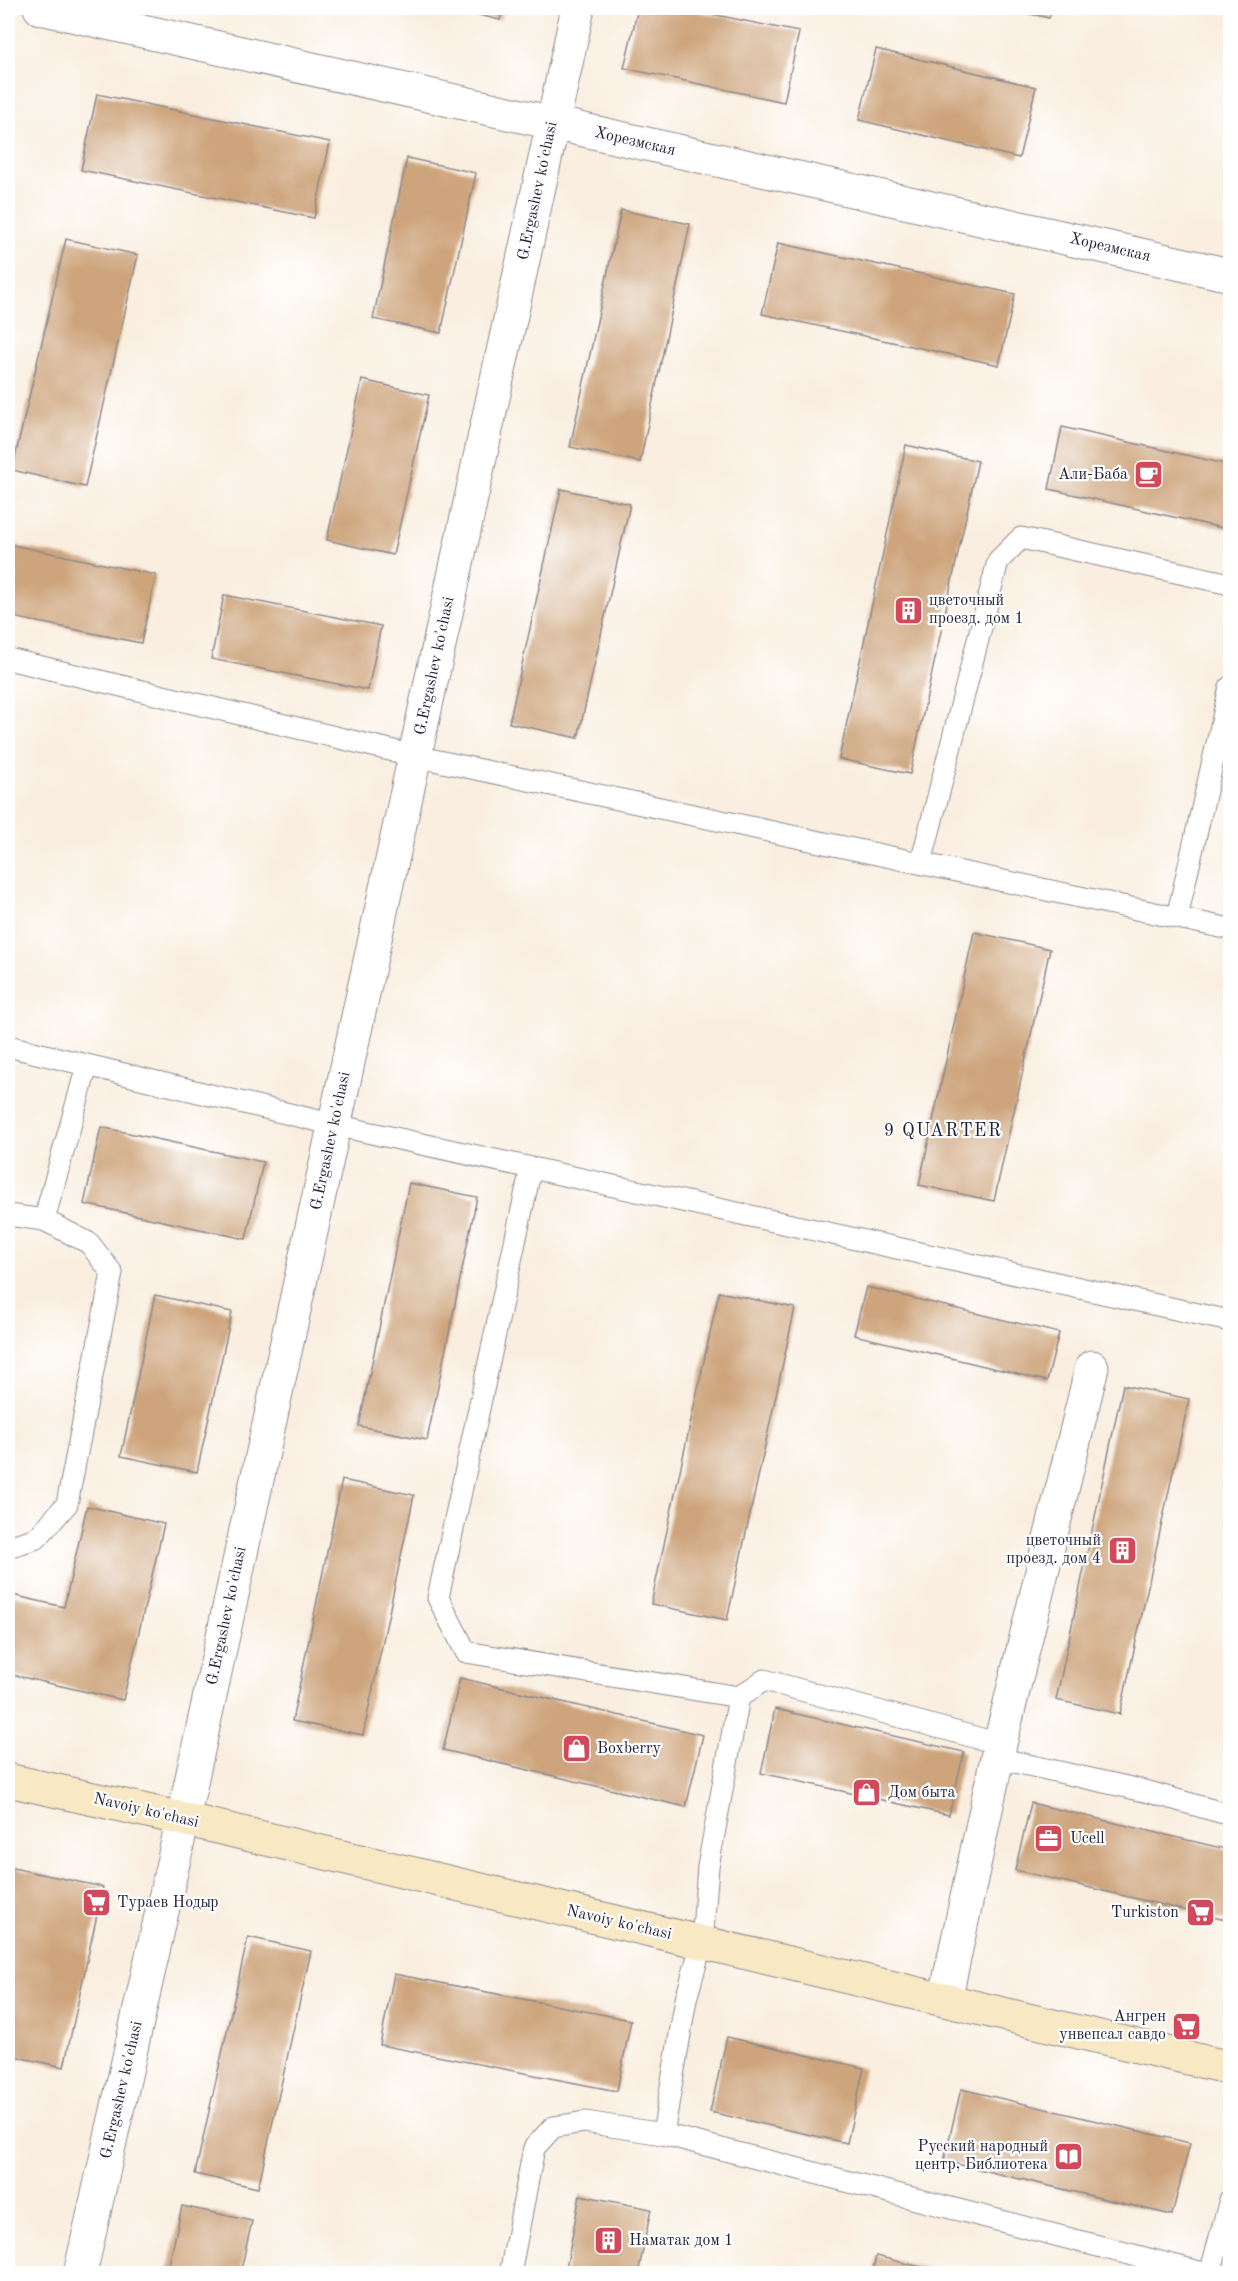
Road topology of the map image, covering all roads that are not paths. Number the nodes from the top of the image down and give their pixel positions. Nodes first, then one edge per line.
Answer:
1 (40, 8) edge
2 (578, 8) edge
3 (553, 124) junction
4 (1230, 274) edge
5 (1230, 584) edge
6 (8, 659) edge
7 (1230, 687) edge
8 (415, 756) junction
9 (921, 862) junction
10 (1177, 917) junction
11 (1230, 929) edge
12 (8, 1046) edge
13 (87, 1066) junction
14 (334, 1125) junction
15 (531, 1168) junction
16 (8, 1215) edge
17 (44, 1220) junction
18 (1230, 1321) edge
19 (1092, 1367) dead end
20 (8, 1547) edge
21 (739, 1697) junction
22 (999, 1751) junction
23 (8, 1780) edge
24 (1230, 1815) edge
25 (183, 1819) junction
26 (702, 1942) junction
27 (945, 2000) junction
28 (1230, 2068) edge
29 (663, 2134) junction
30 (1230, 2200) edge
31 (80, 2274) edge
32 (510, 2274) edge
33 (1208, 2274) edge

1 - 3 street, Хорезмская
2 - 3 street, G.Ergashev ko'chasi
3 - 4 street, Хорезмская
3 - 8 street, G.Ergashev ko'chasi
5 - 9 lane
6 - 8 lane
7 - 10 lane
8 - 9 lane
8 - 14 street, G.Ergashev ko'chasi
9 - 10 lane
10 - 11 lane
12 - 13 lane
13 - 14 lane
13 - 17 lane
14 - 15 lane
14 - 25 street, G.Ergashev ko'chasi
15 - 18 lane
15 - 21 lane
16 - 17 lane
17 - 20 lane
19 - 22 street
21 - 22 lane
21 - 26 lane
22 - 24 lane
22 - 27 street
23 - 25 main road, Navoiy ko'chasi
25 - 26 main road, Navoiy ko'chasi
25 - 31 street, G.Ergashev ko'chasi
26 - 27 main road, Navoiy ko'chasi
26 - 29 lane
27 - 28 main road, Navoiy ko'chasi
29 - 32 lane
29 - 33 lane
30 - 33 lane

